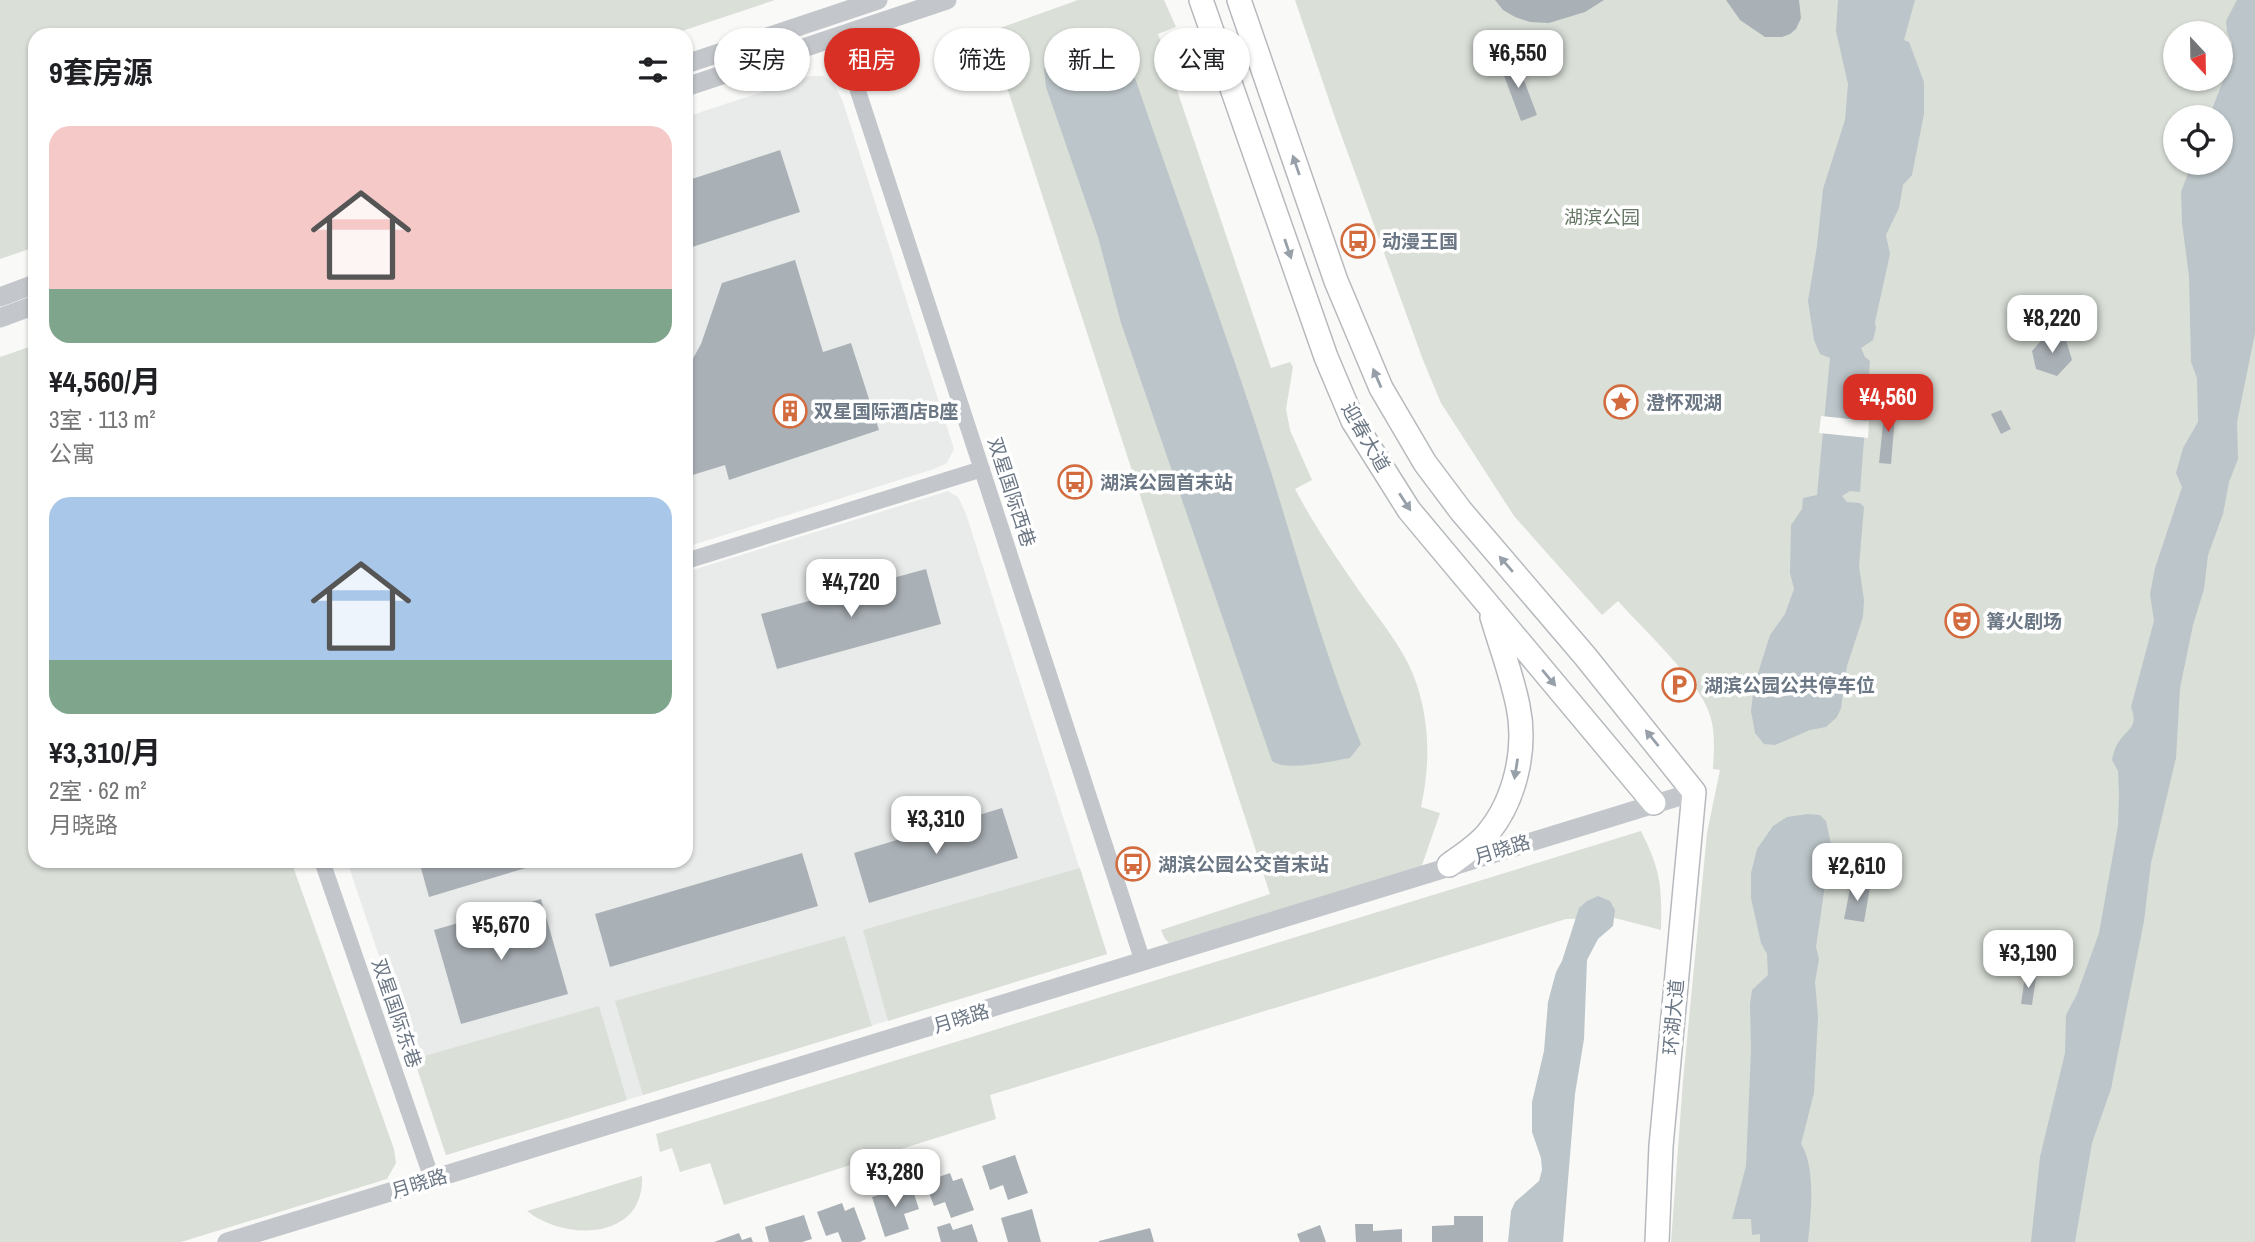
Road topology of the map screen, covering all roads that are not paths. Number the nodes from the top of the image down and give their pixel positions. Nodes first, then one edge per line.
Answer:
1 (877, 0) edge
2 (947, 0) edge
3 (1201, 0) edge
4 (1239, 0) edge
5 (864, 28) edge
6 (824, 41) edge
7 (693, 62) edge
8 (693, 85) edge
9 (858, 91) edge
10 (28, 287) edge
11 (0, 297) edge
12 (28, 308) edge
13 (0, 318) edge
14 (982, 469) junction
15 (693, 559) edge
16 (1489, 608) junction
17 (1694, 792) junction
18 (1654, 803) junction
19 (1449, 865) junction
20 (324, 868) edge
21 (1143, 962) junction
22 (432, 1179) junction
23 (227, 1242) edge
24 (1657, 1242) edge

1 - 7 street
2 - 5 street
3 -> 16 main road, 迎春大道
17 -> 4 main road, 迎春大道
6 - 8 street
9 - 14 street, 双星国际西巷
10 - 11 street
12 - 13 street
14 - 15 street
14 - 21 street, 双星国际西巷
16 -> 18 main road, 迎春大道
16 -> 19 main road
17 - 18 street, 月晓路
17 - 24 main road, 环湖大道
18 - 19 street, 月晓路
19 - 21 street, 月晓路
20 - 22 street, 双星国际东巷
21 - 22 street, 月晓路
22 - 23 street, 月晓路

